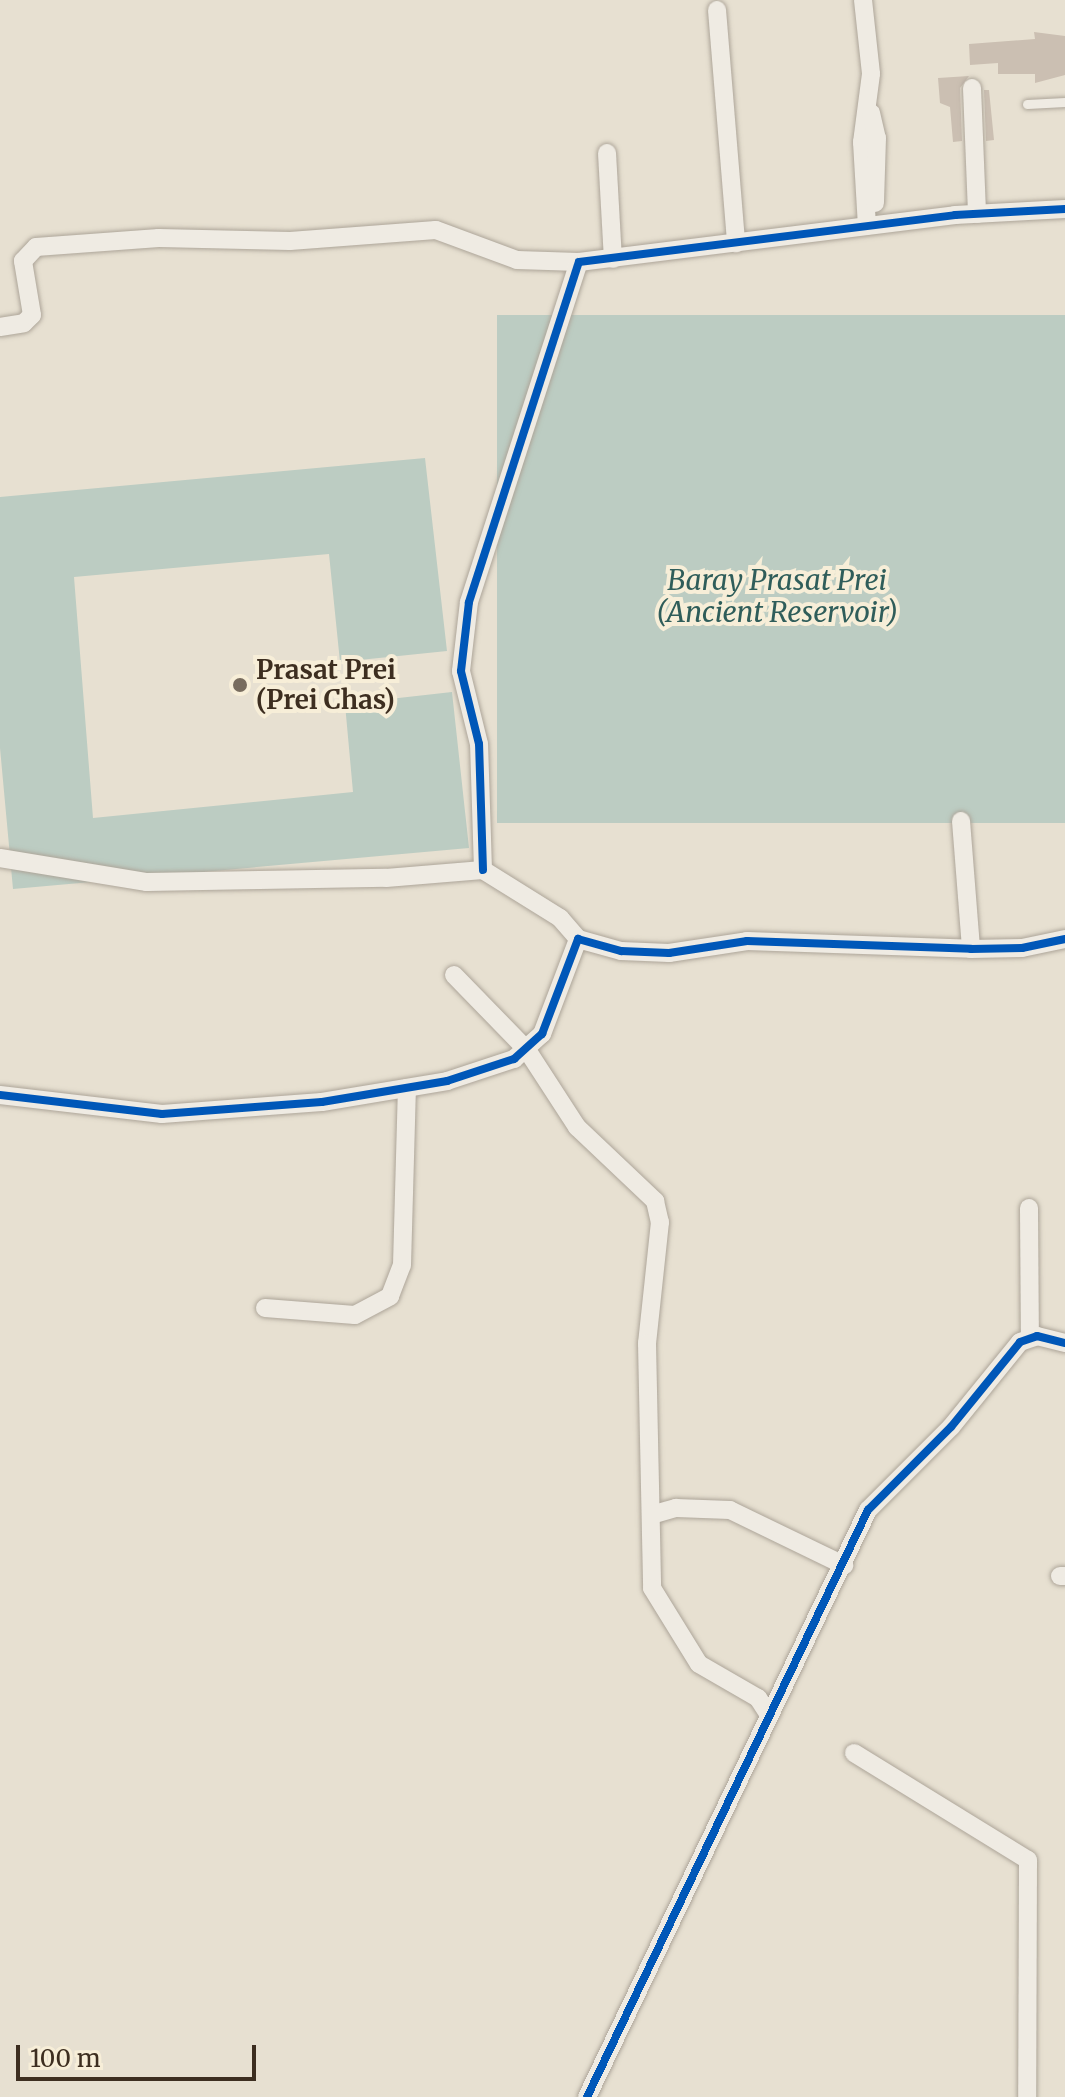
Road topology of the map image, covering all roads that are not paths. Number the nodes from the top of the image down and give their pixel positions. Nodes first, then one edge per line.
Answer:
1 (863, 0) edge
2 (717, 10) dead end
3 (972, 88) dead end
4 (1065, 102) edge
5 (1027, 104) dead end
6 (607, 153) dead end
7 (1065, 209) edge
8 (977, 214) junction
9 (871, 226) junction
10 (736, 243) junction
11 (613, 259) junction
12 (579, 262) junction
13 (0, 327) edge
14 (961, 821) dead end
15 (0, 858) edge
16 (483, 870) junction
17 (578, 939) junction
18 (1065, 939) edge
19 (971, 949) junction
20 (454, 975) dead end
21 (527, 1050) junction
22 (407, 1088) junction
23 (0, 1095) edge
24 (1029, 1208) dead end
25 (265, 1308) dead end
26 (1030, 1338) junction
27 (1065, 1343) edge
28 (651, 1515) junction
29 (844, 1565) junction
30 (767, 1712) junction
31 (854, 1753) dead end
32 (587, 2097) edge
33 (1027, 2097) edge

1 - 9 street
2 - 10 street
3 - 8 street
4 - 5 lane
6 - 11 street
7 - 8 street
8 - 9 street
9 - 10 street
10 - 11 street
11 - 12 street
12 - 13 street
12 - 16 street
14 - 19 street
15 - 16 street
16 - 17 street
17 - 19 street
17 - 21 street
18 - 19 street
20 - 21 street
21 - 22 street
21 - 28 street
22 - 23 street
22 - 25 street
24 - 26 street
26 - 27 street
26 - 29 street
28 - 29 street
28 - 30 street
29 - 30 street
30 - 32 street
31 - 33 street

